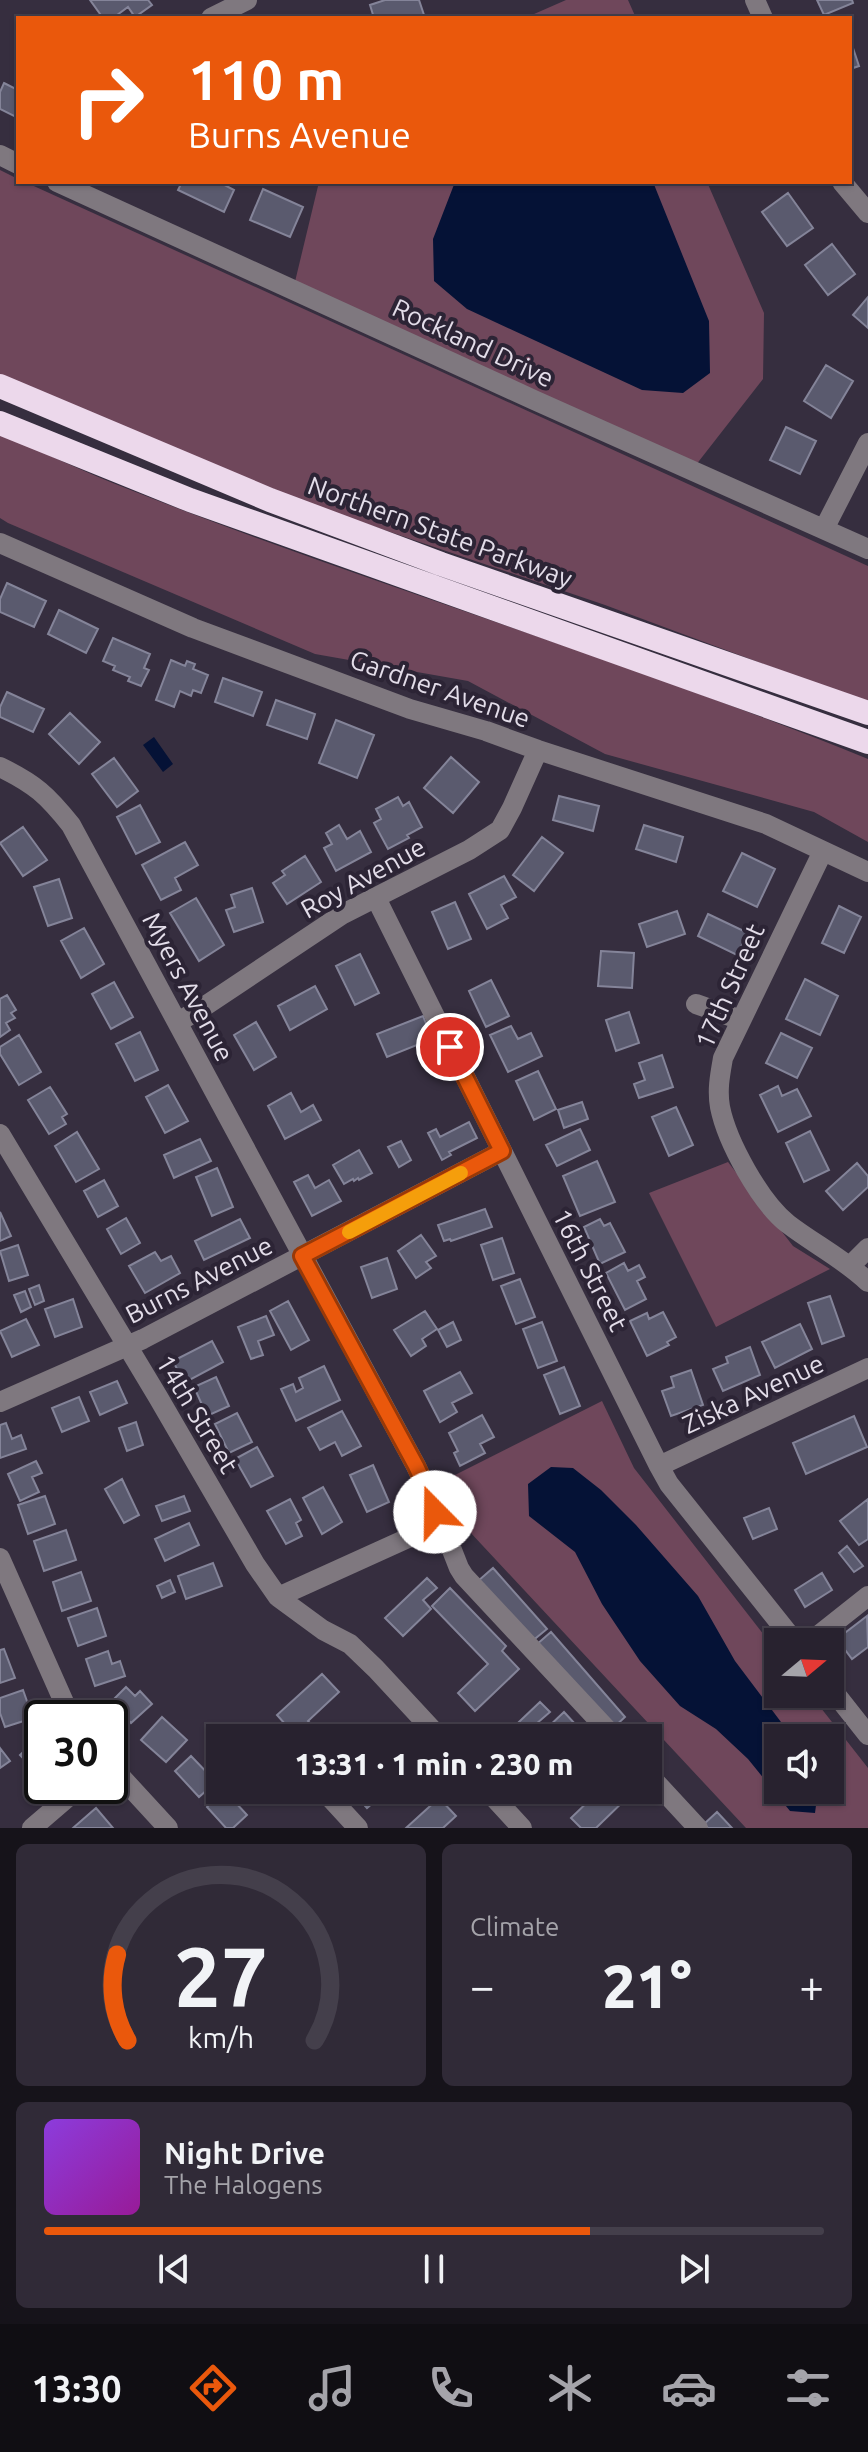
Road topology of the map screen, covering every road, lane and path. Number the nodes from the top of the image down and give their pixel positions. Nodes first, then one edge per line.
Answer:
1 (247, 0) edge
2 (215, 16) edge
3 (62, 184) edge
4 (844, 184) edge
5 (868, 213) edge
6 (0, 386) edge
7 (0, 423) edge
8 (868, 443) edge
9 (824, 529) junction
10 (0, 543) edge
11 (868, 549) edge
12 (868, 713) edge
13 (868, 742) edge
14 (538, 750) junction
15 (0, 767) edge
16 (823, 851) junction
17 (868, 872) edge
18 (376, 898) junction
19 (696, 1004) dead end
20 (741, 1020) junction
21 (178, 1022) junction
22 (0, 1134) edge
23 (502, 1151) junction
24 (868, 1248) edge
25 (302, 1256) junction
26 (850, 1266) junction
27 (868, 1282) edge
28 (127, 1346) junction
29 (868, 1368) edge
30 (0, 1402) edge
31 (659, 1466) junction
32 (435, 1507) junction
33 (0, 1558) edge
34 (868, 1596) edge
35 (278, 1597) junction
36 (784, 1628) edge
37 (828, 1628) edge
38 (63, 1700) edge
39 (844, 1705) edge
40 (427, 1724) edge
41 (602, 1724) edge
42 (868, 1735) edge
43 (128, 1785) edge
44 (662, 1789) edge
45 (60, 1804) edge
46 (336, 1804) edge
47 (500, 1804) edge
48 (32, 1828) edge
49 (168, 1828) edge
50 (358, 1828) edge
51 (522, 1828) edge
52 (698, 1828) edge

1 - 2 street
3 - 9 street, Rockland Drive
4 - 5 street
6 - 12 highway, Northern State Parkway
7 - 13 highway, Northern State Parkway
8 - 9 street
9 - 11 street, Rockland Drive
10 - 14 street, Gardner Avenue
14 - 16 street, Gardner Avenue
14 - 18 street, Roy Avenue
15 - 21 street, Myers Avenue
16 - 17 street, Gardner Avenue
16 - 20 street, 17th Street
18 - 21 street, Roy Avenue
18 - 23 street, 16th Street
19 - 20 street
20 - 26 street, 17th Street
21 - 25 street, Myers Avenue
22 - 28 street, 14th Street
23 - 25 street, Burns Avenue
23 - 31 street, 16th Street
24 - 26 street
25 - 28 street, Burns Avenue
25 - 32 street, Myers Avenue
26 - 27 street, 17th Street
28 - 30 street, Burns Avenue
28 - 35 street, 14th Street
29 - 31 street, Ziska Avenue
31 - 36 street, 16th Street
32 - 35 street
32 - 41 street, Myers Avenue
33 - 38 street
34 - 37 street
35 - 40 street, 14th Street
39 - 42 street
43 - 49 street
44 - 52 street
45 - 48 street
46 - 50 street
47 - 51 street

